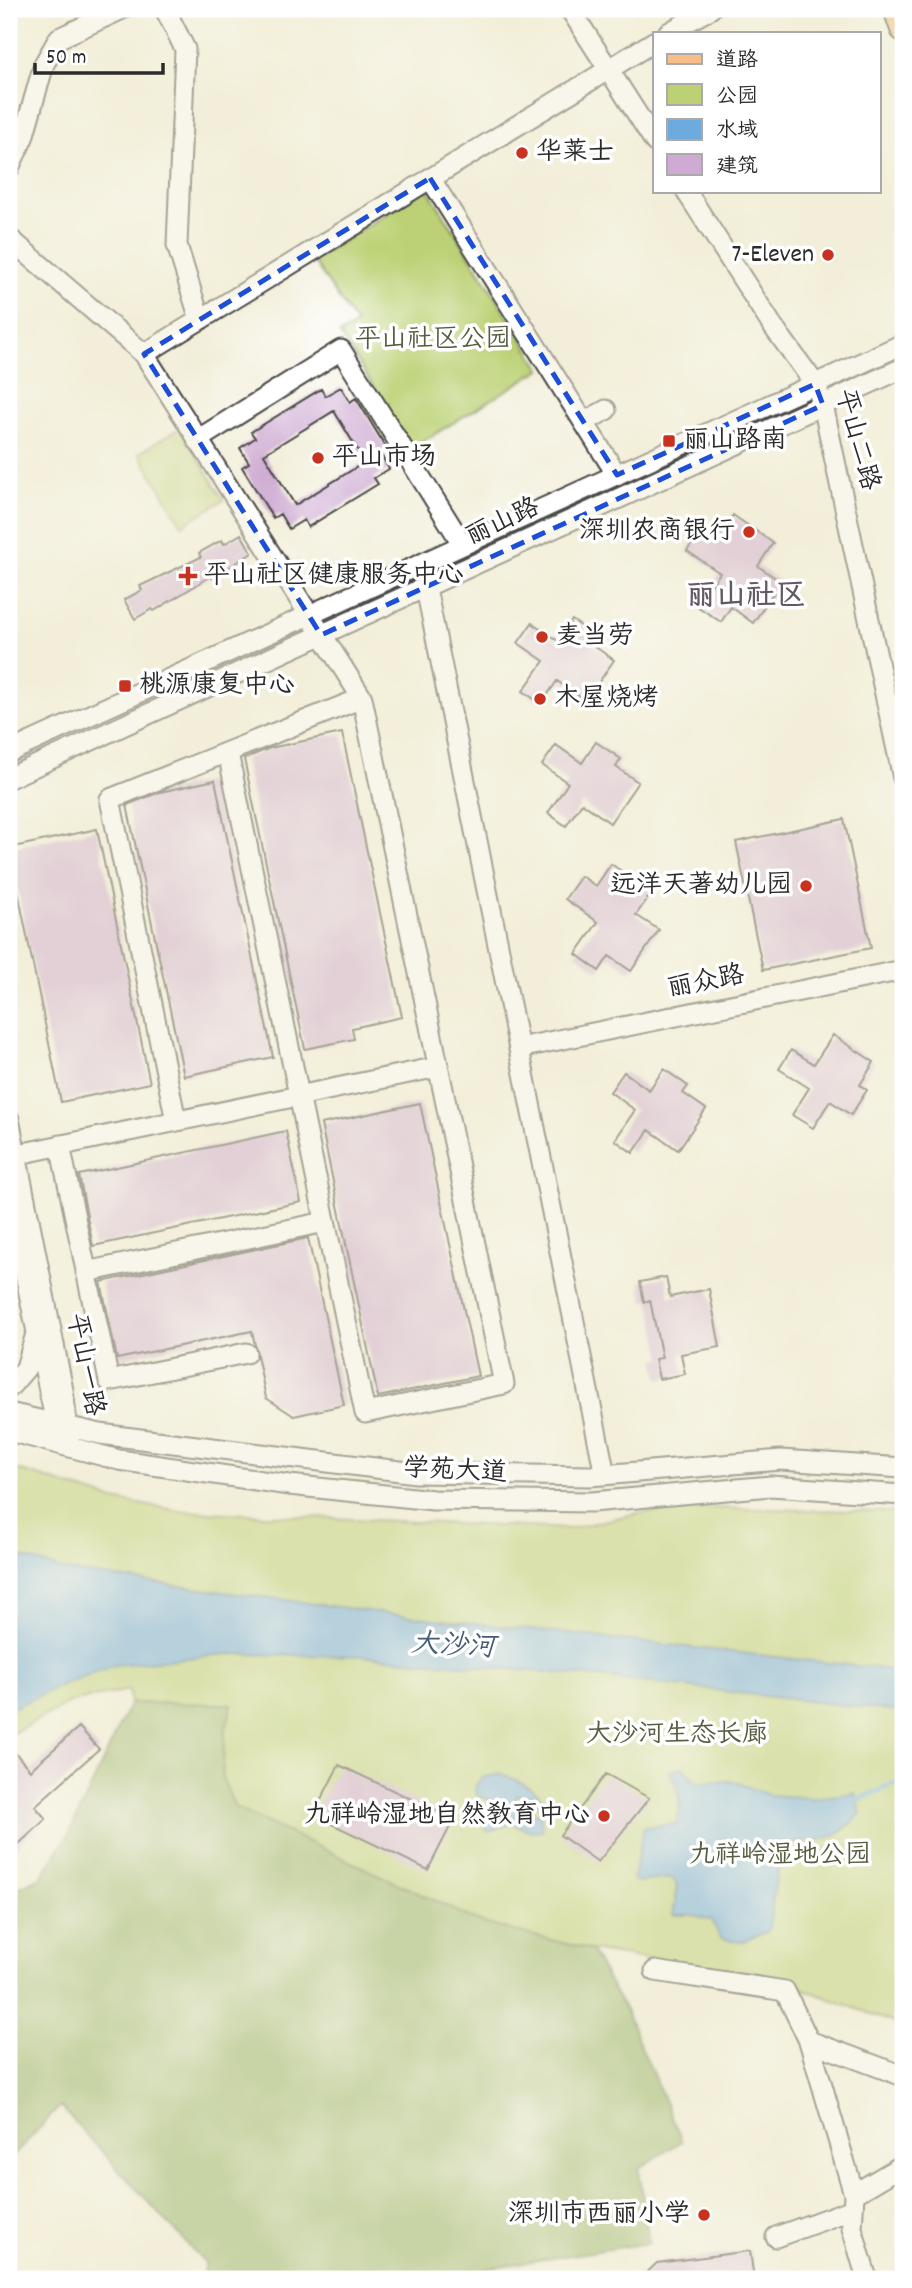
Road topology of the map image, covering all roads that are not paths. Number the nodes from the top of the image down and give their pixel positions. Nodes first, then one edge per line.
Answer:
1 (122, 9) edge
2 (165, 9) edge
3 (570, 9) edge
4 (710, 9) edge
5 (896, 9) edge
6 (903, 29) edge
7 (670, 32) edge
8 (653, 42) edge
9 (608, 68) junction
10 (653, 139) edge
11 (9, 167) edge
12 (430, 178) junction
13 (687, 192) edge
14 (9, 238) edge
15 (200, 320) junction
16 (903, 344) edge
17 (144, 354) junction
18 (903, 368) edge
19 (815, 384) junction
20 (824, 405) junction
21 (606, 410) dead end
22 (586, 421) junction
23 (197, 440) junction
24 (617, 475) junction
25 (463, 545) junction
26 (426, 588) junction
27 (308, 616) junction
28 (321, 635) junction
29 (362, 698) junction
30 (9, 752) edge
31 (228, 753) junction
32 (9, 778) edge
33 (903, 778) edge
34 (903, 970) edge
35 (519, 1048) junction
36 (438, 1067) junction
37 (299, 1096) junction
38 (9, 1119) edge
39 (176, 1121) junction
40 (60, 1145) junction
41 (12, 1155) edge
42 (9, 1195) edge
43 (325, 1222) junction
44 (86, 1272) junction
45 (35, 1326) junction
46 (246, 1353) dead end
47 (9, 1388) edge
48 (9, 1413) edge
49 (9, 1431) edge
50 (64, 1434) junction
51 (903, 1468) edge
52 (605, 1475) junction
53 (903, 1495) edge
54 (655, 1971) dead end
55 (809, 2041) junction
56 (903, 2076) edge
57 (903, 2165) edge
58 (854, 2202) junction
59 (776, 2237) dead end
60 (867, 2279) edge

1 - 11 street
2 - 15 street
3 - 9 street
4 - 7 street
5 - 6 main road
8 - 9 street
9 - 10 street
9 - 12 street
12 - 15 street
12 - 22 street
13 - 19 street, 平山二路
14 - 17 street
15 - 17 street
16 - 19 street, 丽山路
17 - 23 street
18 - 20 street, 丽山路
19 - 20 street, 平山二路
19 - 24 street, 丽山路
20 - 26 street, 丽山路
20 - 33 street, 平山二路
21 - 22 street
22 - 24 street
23 - 25 street
23 - 27 street
24 - 25 street, 丽山路
25 - 27 street, 丽山路
26 - 28 street, 丽山路
26 - 35 street
27 - 28 street
27 - 30 street, 丽山路
28 - 29 street
28 - 32 street, 丽山路
29 - 31 street
29 - 36 street
31 - 37 street
31 - 39 street
34 - 35 street, 丽众路
35 - 52 street
36 - 37 street
36 - 43 street
37 - 39 street
37 - 43 street
38 - 41 street, 平山一路
39 - 40 street
40 - 41 street
40 - 44 street
41 - 50 street, 平山一路
42 - 45 street, 平山一路
43 - 44 street
44 - 46 street
45 - 47 street
45 - 50 street, 平山一路
48 - 50 street, 学苑大道
49 - 50 street, 学苑大道
50 - 52 street, 学苑大道
50 - 53 street, 学苑大道
51 - 52 street, 学苑大道
54 - 55 street
55 - 56 street
55 - 58 street
57 - 58 street
58 - 59 street
58 - 60 street

